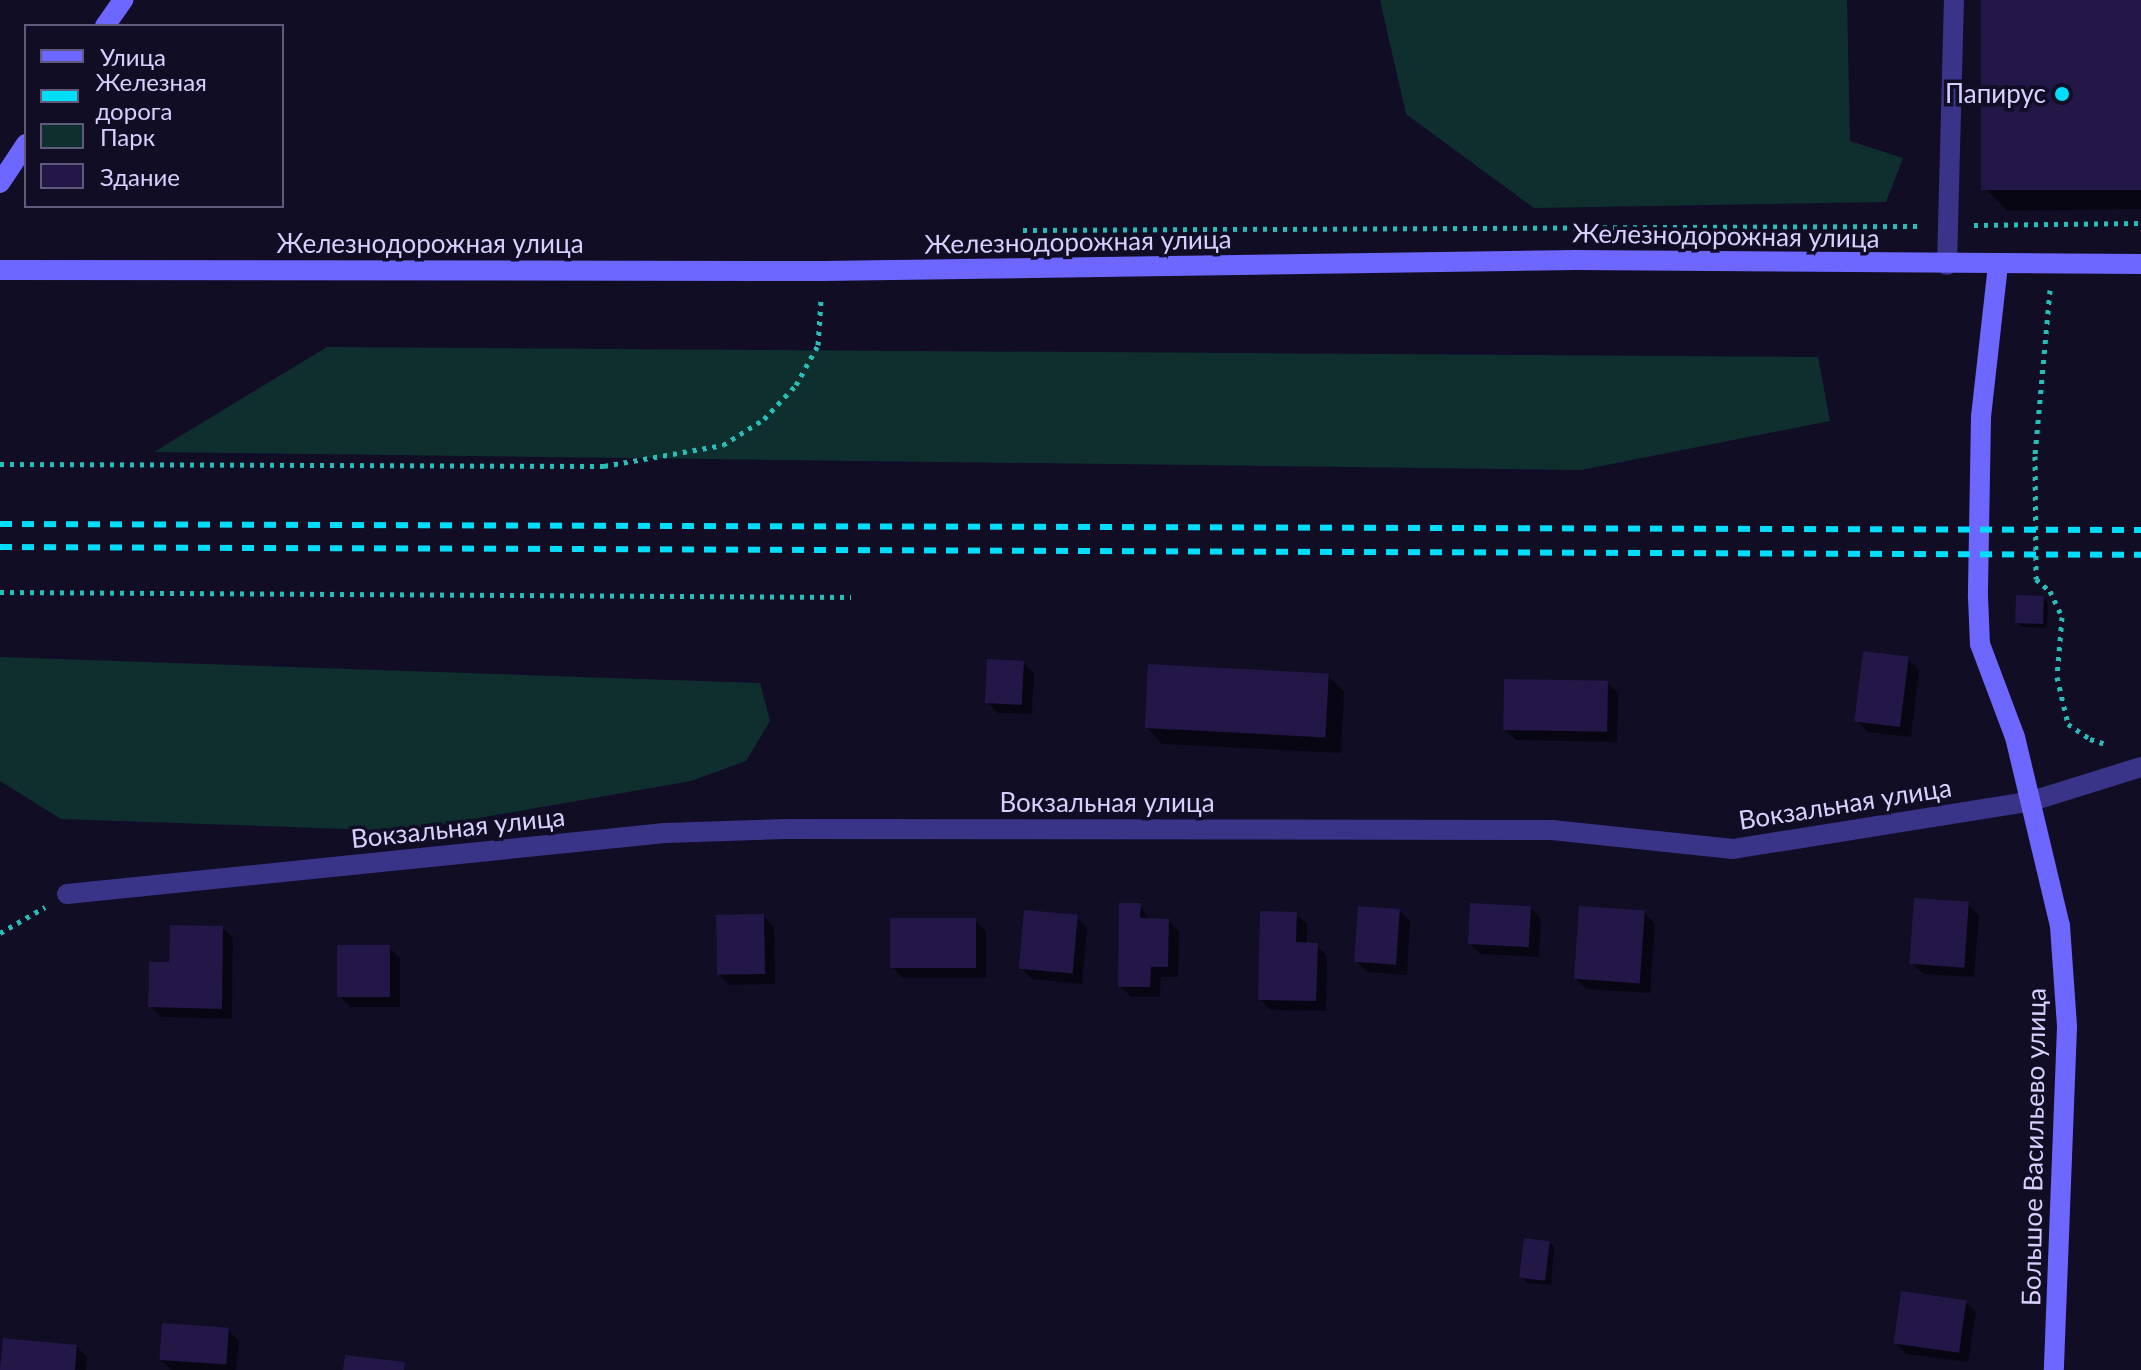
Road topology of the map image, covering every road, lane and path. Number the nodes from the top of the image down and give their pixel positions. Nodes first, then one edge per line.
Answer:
1 (123, 0) edge
2 (1954, 0) edge
3 (106, 24) edge
4 (24, 147) edge
5 (0, 183) edge
6 (2141, 223) edge
7 (1948, 225) junction
8 (1023, 230) dead end
9 (2141, 264) edge
10 (1947, 265) junction
11 (1998, 265) junction
12 (2053, 265) junction
13 (5, 269) edge
14 (822, 271) junction
15 (0, 464) edge
16 (0, 592) edge
17 (851, 597) dead end
18 (2116, 747) dead end
19 (2141, 767) edge
20 (2032, 801) junction
21 (67, 894) joint
22 (0, 933) edge
23 (2054, 1370) edge

1 - 3 main road
2 - 7 street
4 - 5 main road
6 - 7 path
7 - 8 path
7 - 10 street
9 - 12 main road, Железнодорожная улица
10 - 11 main road, Железнодорожная улица
10 - 14 main road, Железнодорожная улица
11 - 12 main road, Железнодорожная улица
11 - 20 main road, Большое Васильево улица
12 - 18 path
13 - 14 main road, Железнодорожная улица
14 - 15 path
16 - 17 path
19 - 20 street, Вокзальная улица
20 - 21 street, Вокзальная улица
20 - 23 main road, Большое Васильево улица
21 - 22 path

